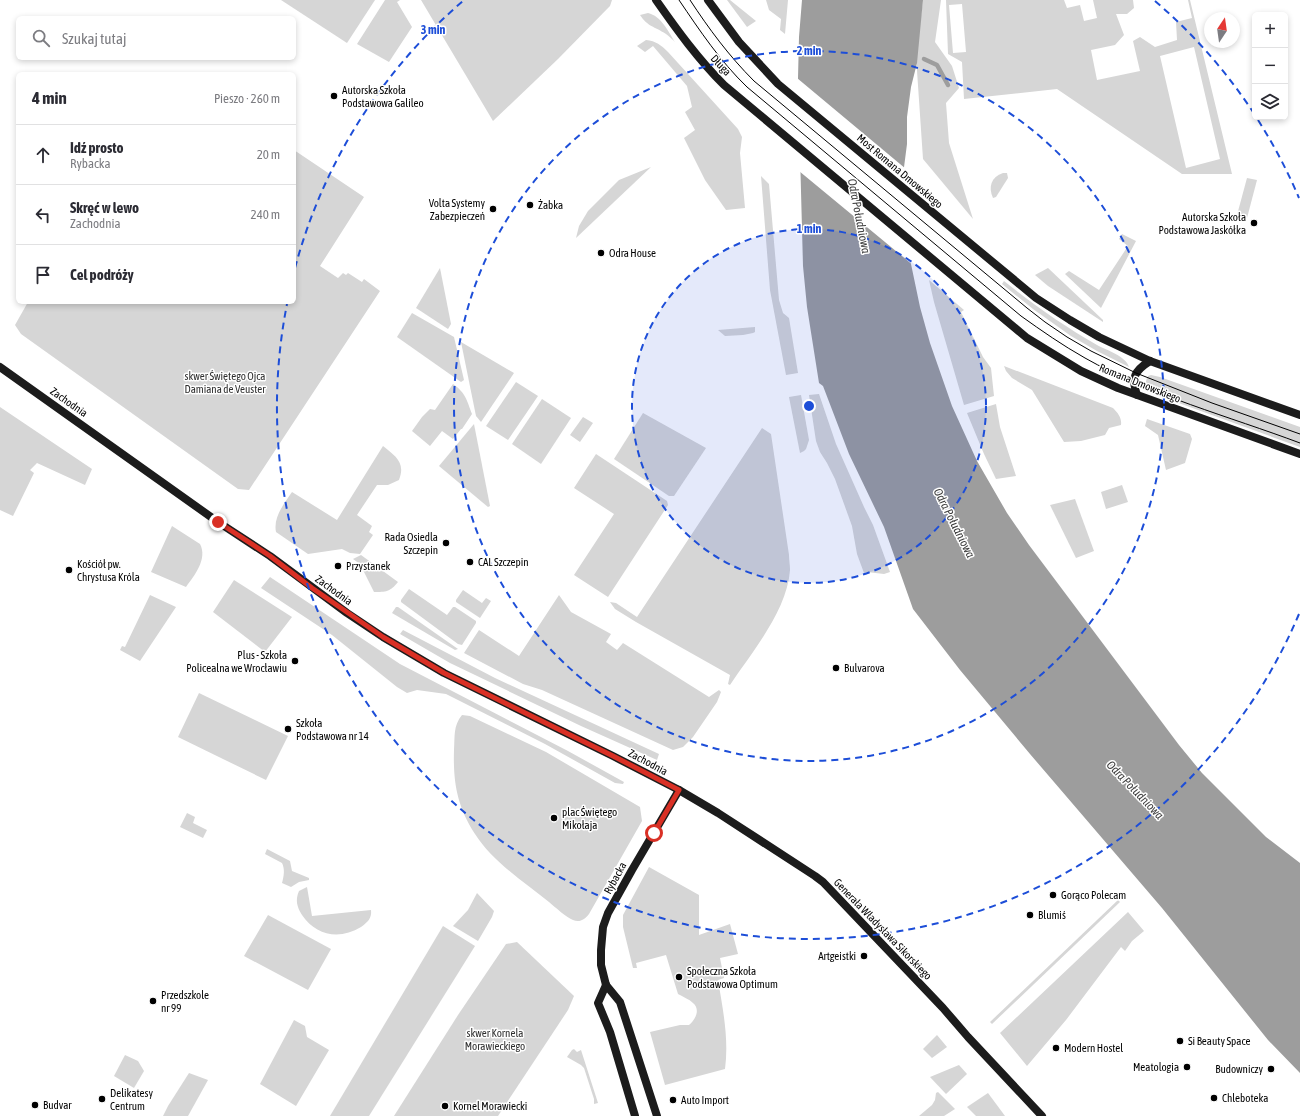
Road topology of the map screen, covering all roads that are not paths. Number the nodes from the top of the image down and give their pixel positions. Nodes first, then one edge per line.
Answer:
1 (656, 0) edge
2 (708, 0) edge
3 (986, 304) joint
4 (1150, 361) junction
5 (0, 367) edge
6 (1136, 395) junction
7 (1300, 415) edge
8 (1300, 454) edge
9 (679, 790) junction
10 (606, 985) junction
11 (635, 1116) edge
12 (657, 1116) edge
13 (1042, 1116) edge

1 - 3 street, Długa
2 - 4 street, Most Romana Dmowskiego
3 - 6 street, Romana Dmowskiego
4 - 6 street
4 - 7 street
5 - 9 street, Zachodnia
6 - 8 street, Romana Dmowskiego
9 - 10 street, Rybacka
9 - 13 street, Generała Władysława Sikorskiego
10 - 11 street
10 - 12 street, Rybacka

